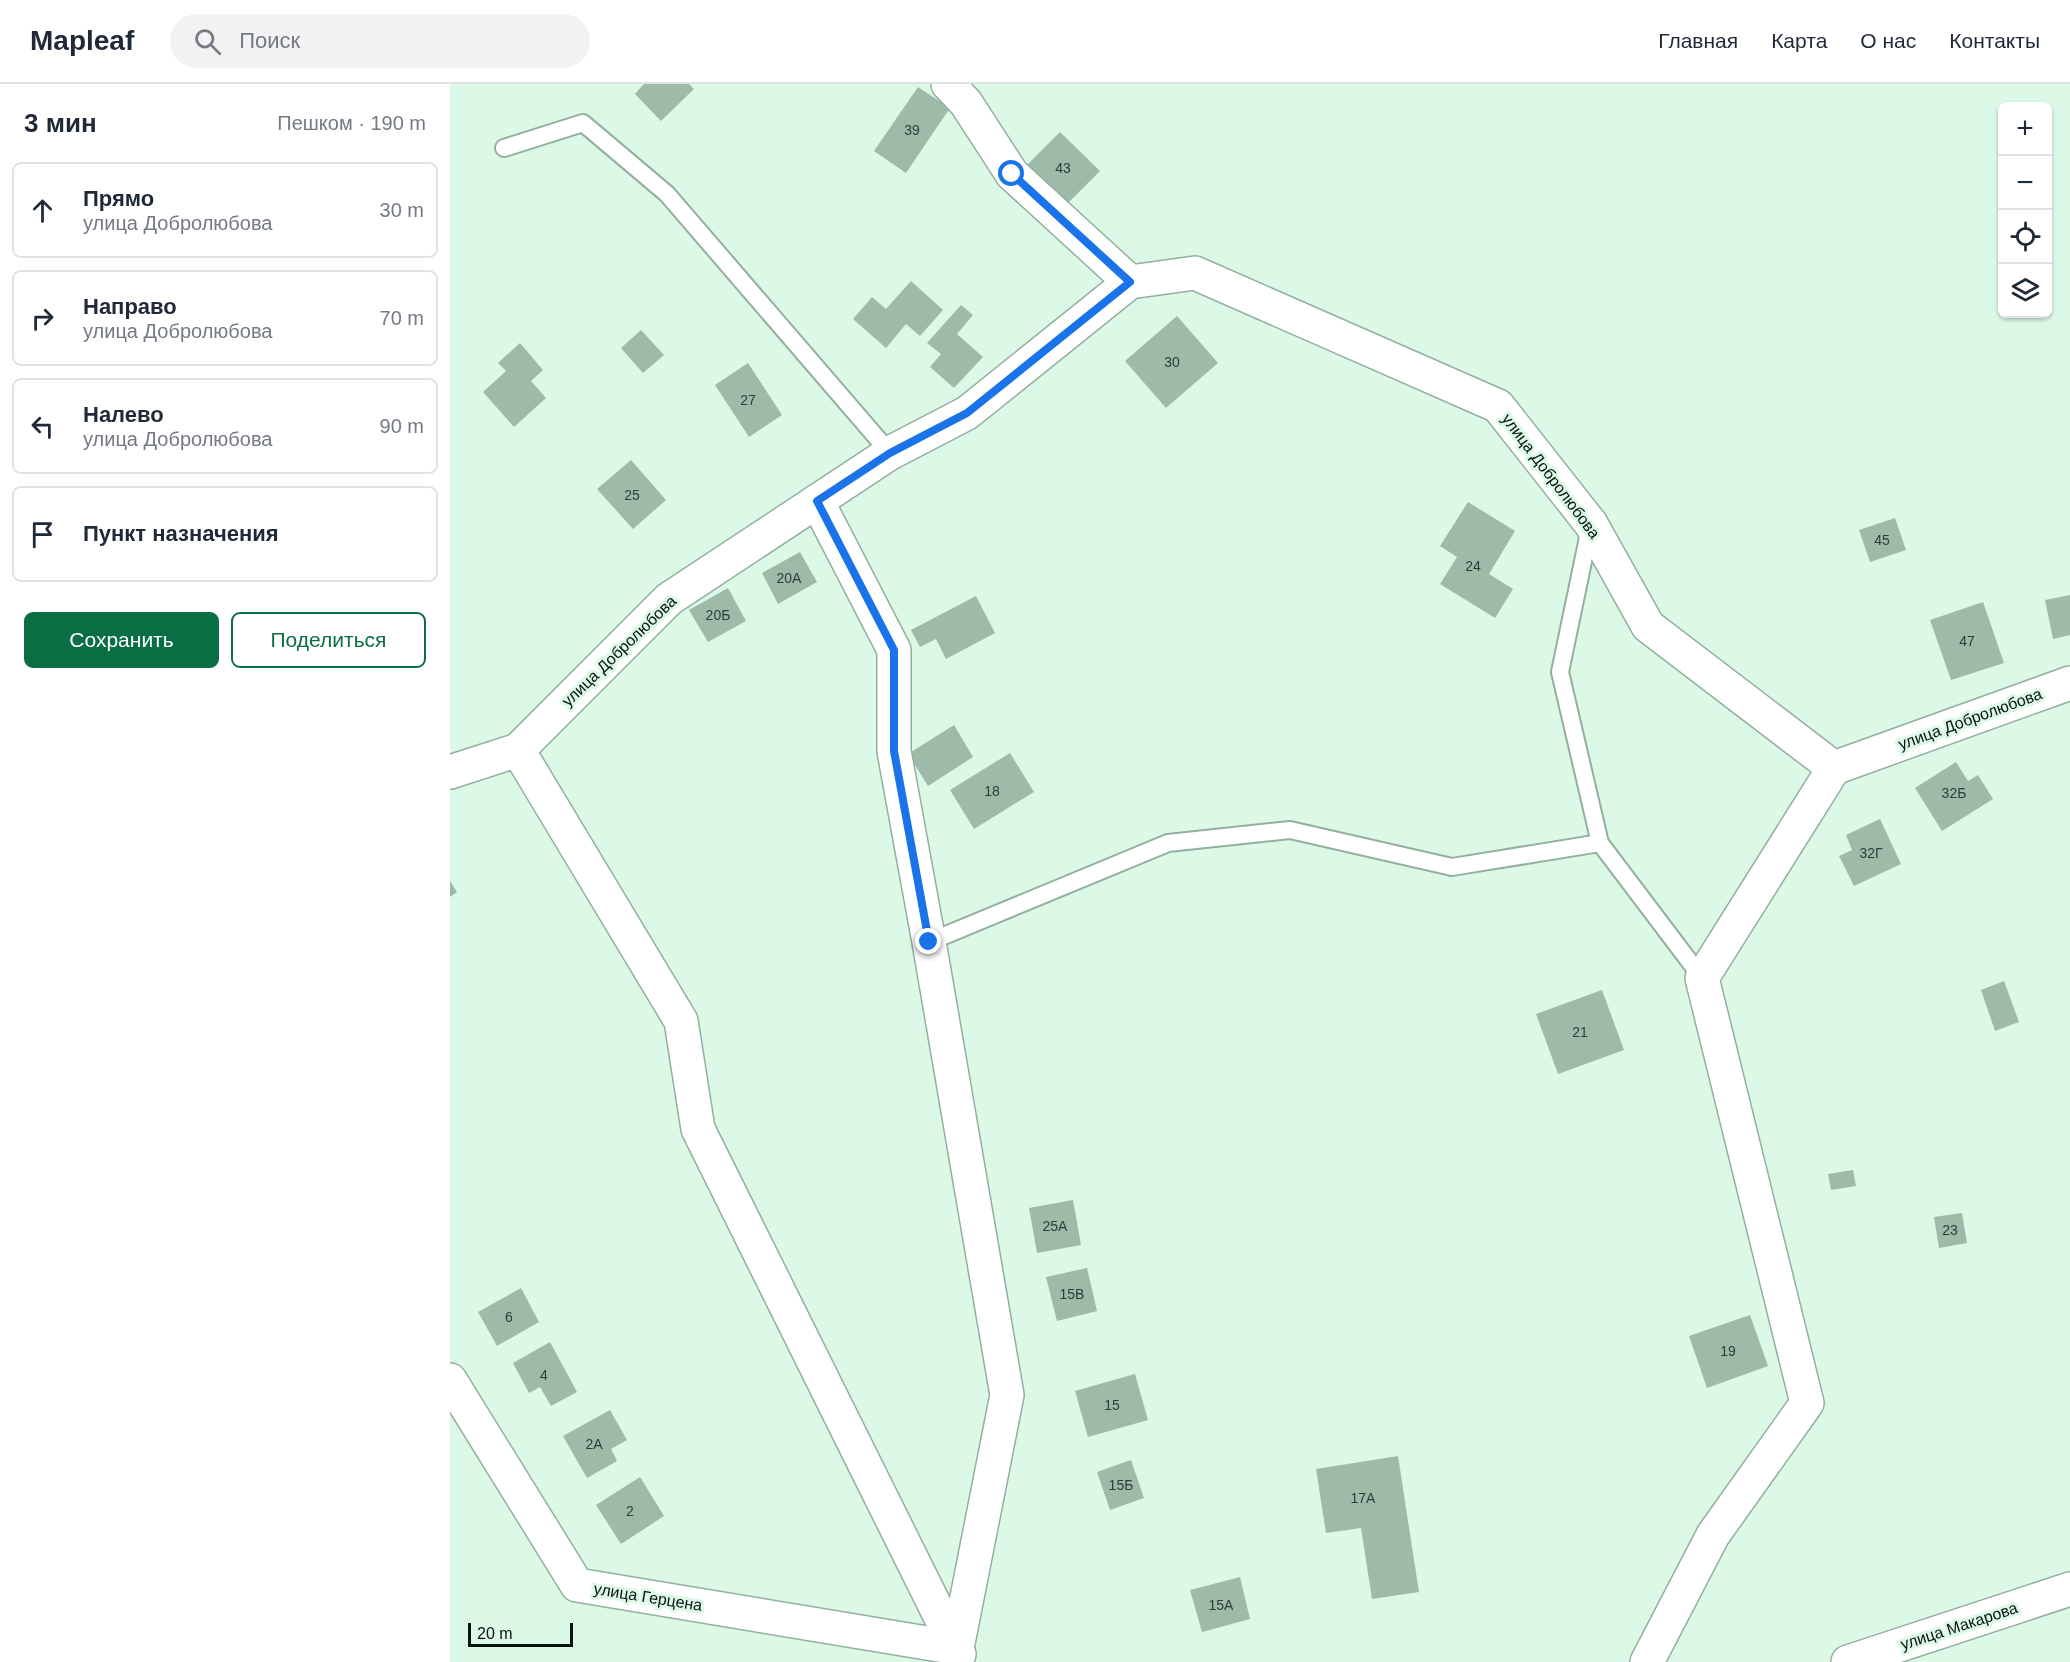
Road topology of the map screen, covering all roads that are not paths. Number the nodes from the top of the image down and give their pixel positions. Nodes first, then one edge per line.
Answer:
1 (948, 84) edge
2 (504, 148) dead end
3 (1130, 282) junction
4 (890, 453) junction
5 (817, 501) junction
6 (1591, 524) junction
7 (2070, 683) edge
8 (518, 750) junction
9 (1834, 768) junction
10 (450, 772) edge
11 (1600, 843) junction
12 (929, 942) junction
13 (1702, 978) junction
14 (450, 1380) edge
15 (2070, 1589) edge
16 (960, 1655) edge
17 (1647, 1662) edge
18 (1848, 1662) edge

1 - 3 street
2 - 4 lane
3 - 4 street, улица Добролюбова
3 - 6 street, улица Добролюбова
4 - 5 street, улица Добролюбова
5 - 8 street, улица Добролюбова
5 - 12 street
6 - 9 street, улица Добролюбова
6 - 11 lane
7 - 9 street, улица Добролюбова
8 - 10 street, улица Добролюбова
8 - 16 street
9 - 13 street
11 - 12 lane
11 - 13 lane
12 - 16 street
13 - 17 street
14 - 16 street, улица Герцена
15 - 18 street, улица Макарова

